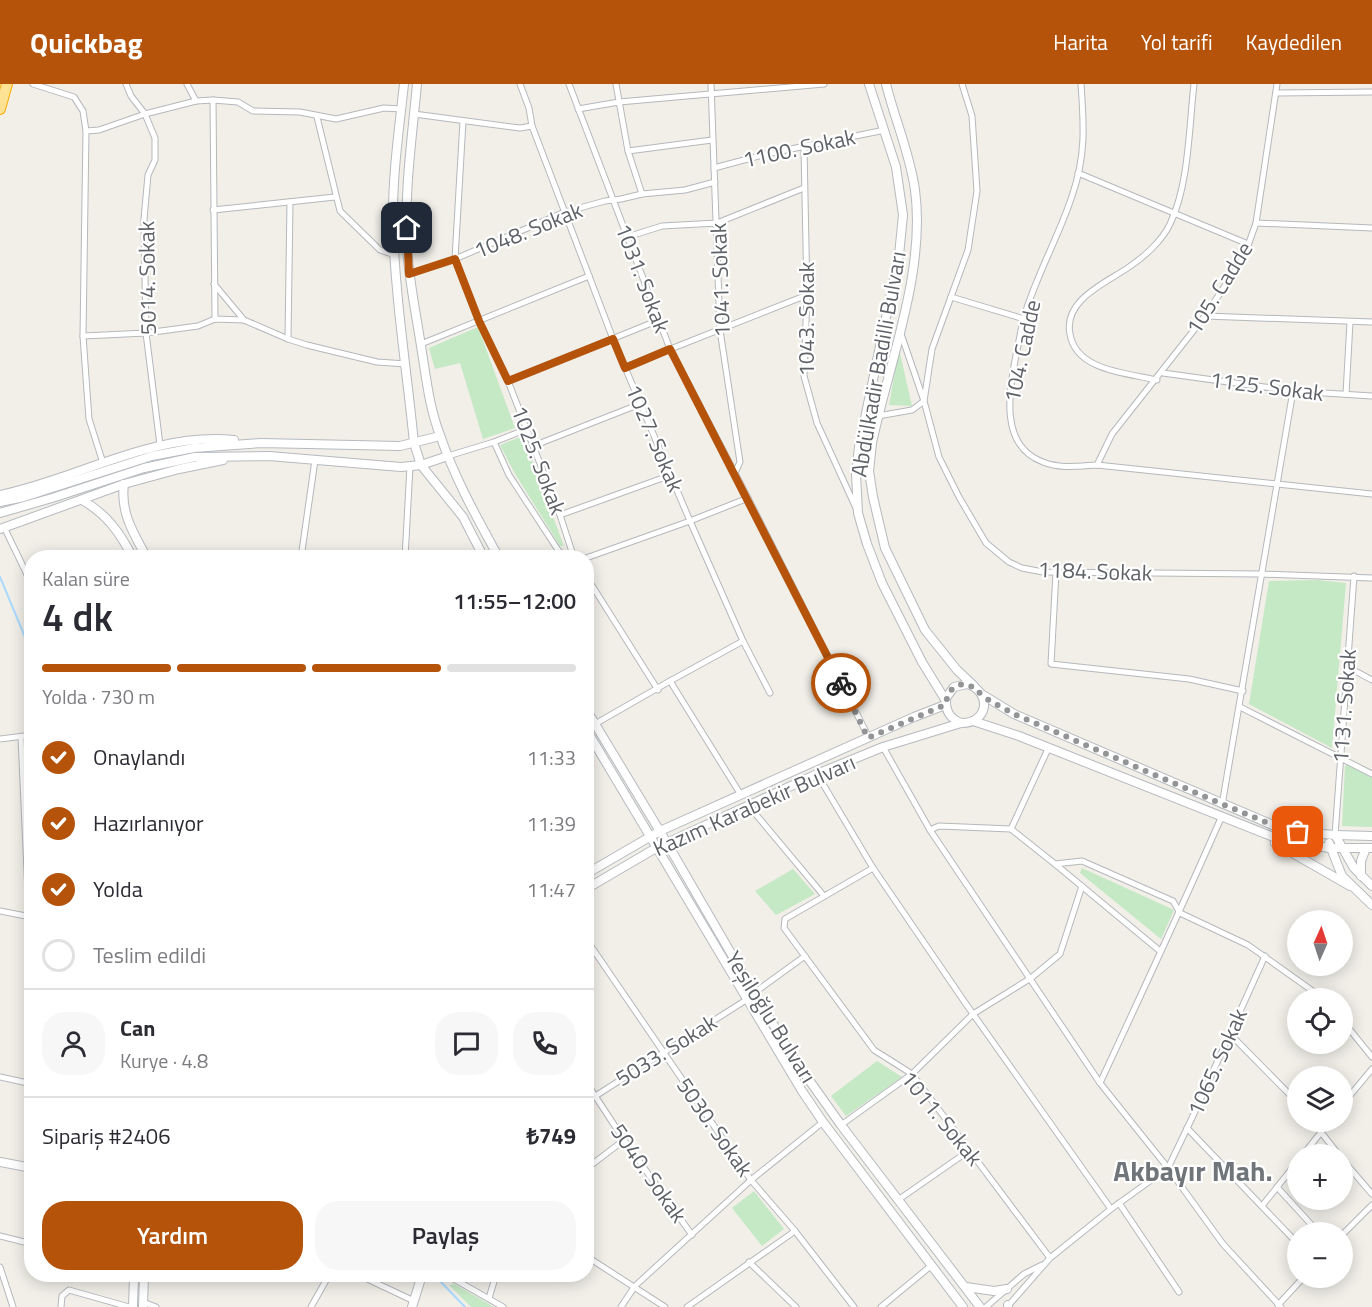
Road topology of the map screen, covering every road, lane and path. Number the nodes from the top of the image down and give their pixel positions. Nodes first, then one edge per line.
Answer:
1 (7, 84) edge
2 (33, 84) edge
3 (126, 84) edge
4 (187, 84) edge
5 (404, 84) edge
6 (417, 84) edge
7 (520, 84) edge
8 (569, 84) edge
9 (616, 84) edge
10 (711, 84) edge
11 (824, 84) edge
12 (869, 84) edge
13 (886, 84) edge
14 (962, 84) edge
15 (1081, 84) edge
16 (1194, 84) edge
17 (1277, 84) edge
18 (1372, 92) edge
19 (712, 93) junction
20 (1276, 93) junction
21 (213, 100) junction
22 (196, 101) junction
23 (619, 102) junction
24 (0, 109) edge
25 (401, 109) junction
26 (578, 109) junction
27 (145, 114) junction
28 (414, 114) junction
29 (317, 117) junction
30 (464, 121) junction
31 (532, 126) junction
32 (885, 130) junction
33 (86, 131) junction
34 (712, 140) junction
35 (804, 148) junction
36 (628, 151) junction
37 (714, 168) junction
38 (1078, 173) junction
39 (715, 182) junction
40 (804, 188) junction
41 (642, 194) junction
42 (335, 197) junction
43 (613, 200) junction
44 (290, 202) junction
45 (213, 210) junction
46 (566, 212) junction
47 (1174, 214) junction
48 (717, 222) junction
49 (1256, 223) junction
50 (1372, 228) edge
51 (627, 237) junction
52 (1248, 244) junction
53 (394, 255) junction
54 (455, 259) junction
55 (409, 274) junction
56 (589, 276) junction
57 (214, 284) junction
58 (807, 295) junction
59 (951, 297) junction
60 (1205, 316) junction
61 (215, 319) junction
62 (1024, 319) junction
63 (244, 320) junction
64 (659, 320) junction
65 (479, 321) junction
66 (1350, 322) junction
67 (1372, 322) edge
68 (899, 329) junction
69 (720, 330) junction
70 (146, 333) junction
71 (83, 336) junction
72 (288, 339) junction
73 (613, 339) junction
74 (421, 344) junction
75 (670, 349) junction
76 (406, 364) junction
77 (625, 368) junction
78 (1162, 373) junction
79 (1157, 380) junction
80 (508, 381) junction
81 (1293, 391) junction
82 (1346, 394) junction
83 (1372, 396) edge
84 (924, 401) junction
85 (640, 405) junction
86 (878, 416) junction
87 (527, 429) junction
88 (440, 436) junction
89 (494, 442) junction
90 (261, 443) junction
91 (414, 443) junction
92 (160, 445) junction
93 (533, 446) junction
94 (229, 456) junction
95 (448, 456) junction
96 (315, 460) junction
97 (103, 463) junction
98 (421, 465) junction
99 (1097, 465) junction
100 (410, 466) junction
101 (735, 473) junction
102 (671, 475) junction
103 (124, 484) junction
104 (1278, 484) junction
105 (1372, 494) edge
106 (0, 495) edge
107 (748, 498) junction
108 (82, 500) junction
109 (0, 502) edge
110 (0, 513) edge
111 (858, 513) junction
112 (560, 515) junction
113 (690, 521) junction
114 (2, 528) edge
115 (129, 550) edge
116 (143, 550) edge
117 (302, 550) edge
118 (405, 550) edge
119 (480, 550) edge
120 (494, 550) edge
121 (558, 550) edge
122 (571, 550) edge
123 (594, 555) edge
124 (24, 570) edge
125 (1056, 572) junction
126 (1261, 574) junction
127 (1354, 576) junction
128 (1372, 578) edge
129 (594, 589) edge
130 (743, 641) junction
131 (1346, 666) junction
132 (1372, 680) edge
133 (670, 681) junction
134 (974, 686) junction
135 (658, 690) junction
136 (1243, 691) junction
137 (770, 693) dead end
138 (982, 695) junction
139 (946, 703) junction
140 (1240, 706) junction
141 (973, 721) junction
142 (961, 723) junction
143 (595, 724) joint
144 (21, 736) junction
145 (24, 736) edge
146 (868, 738) junction
147 (0, 739) edge
148 (594, 743) edge
149 (883, 747) junction
150 (1048, 749) junction
151 (1341, 757) junction
152 (24, 763) edge
153 (817, 774) junction
154 (1372, 774) edge
155 (742, 796) junction
156 (1222, 804) junction
157 (748, 805) junction
158 (1221, 818) junction
159 (1240, 825) junction
160 (1011, 829) junction
161 (930, 830) junction
162 (660, 831) junction
163 (1331, 835) junction
164 (1372, 836) edge
165 (650, 838) junction
166 (667, 843) junction
167 (656, 848) junction
168 (1330, 848) junction
169 (1342, 848) junction
170 (1369, 848) edge
171 (1055, 864) junction
172 (873, 868) junction
173 (594, 870) edge
174 (1362, 876) junction
175 (594, 884) edge
176 (1082, 886) junction
177 (1350, 886) junction
178 (1372, 886) edge
179 (824, 896) junction
180 (1372, 905) edge
181 (0, 912) edge
182 (1179, 913) junction
183 (24, 916) edge
184 (594, 951) edge
185 (1160, 951) junction
186 (804, 956) junction
187 (1265, 956) junction
188 (1030, 978) junction
189 (1309, 988) edge
190 (754, 993) junction
191 (746, 1000) junction
192 (973, 1014) junction
193 (1230, 1034) junction
194 (1353, 1034) edge
195 (662, 1052) junction
196 (1372, 1057) edge
197 (1372, 1069) edge
198 (912, 1074) junction
199 (0, 1077) edge
200 (24, 1082) edge
201 (1100, 1083) junction
202 (594, 1092) edge
203 (1287, 1092) edge
204 (1353, 1092) edge
205 (596, 1095) junction
206 (823, 1122) junction
207 (842, 1125) junction
208 (1187, 1128) junction
209 (1321, 1132) joint
210 (624, 1140) junction
211 (1312, 1144) edge
212 (1330, 1144) edge
213 (970, 1150) junction
214 (0, 1162) edge
215 (594, 1163) edge
216 (24, 1166) edge
217 (1168, 1168) junction
218 (1353, 1172) edge
219 (1287, 1175) edge
220 (751, 1180) junction
221 (1277, 1188) junction
222 (1372, 1194) edge
223 (898, 1200) junction
224 (1119, 1203) junction
225 (1372, 1205) edge
226 (1262, 1206) junction
227 (1111, 1209) junction
228 (1309, 1222) edge
229 (1353, 1224) edge
230 (795, 1231) junction
231 (1287, 1232) edge
232 (692, 1235) junction
233 (0, 1236) edge
234 (24, 1242) edge
235 (1050, 1258) junction
236 (594, 1261) edge
237 (749, 1262) junction
238 (1044, 1263) junction
239 (932, 1265) junction
240 (0, 1267) edge
241 (2, 1282) edge
242 (134, 1282) edge
243 (144, 1282) edge
244 (325, 1282) edge
245 (372, 1282) edge
246 (420, 1282) edge
247 (460, 1282) edge
248 (494, 1282) edge
249 (635, 1286) junction
250 (966, 1287) junction
251 (1295, 1288) edge
252 (1007, 1289) junction
253 (1179, 1292) dead end
254 (489, 1298) junction
255 (957, 1302) edge
256 (143, 1304) edge
257 (413, 1304) edge
258 (1008, 1306) edge
259 (1280, 1306) edge
260 (13, 1307) edge
261 (61, 1307) edge
262 (129, 1307) edge
263 (133, 1307) edge
264 (156, 1307) edge
265 (311, 1307) edge
266 (503, 1307) edge
267 (621, 1307) edge
268 (664, 1307) edge
269 (687, 1307) edge
270 (796, 1307) edge
271 (854, 1307) edge
272 (881, 1307) edge
273 (963, 1307) edge
274 (980, 1307) edge
275 (986, 1307) edge

1 - 24 highway
2 - 33 street
3 - 27 street, 5014. Sokak
4 - 22 street
5 - 25 main road
6 - 28 main road
7 - 31 street, 1027. Sokak
8 - 26 street, 1031. Sokak
9 - 23 street
10 - 19 street, 1041. Sokak
11 - 19 street
12 - 32 main road, Abdülkadir Badilli Bulvarı
13 - 68 main road, Abdülkadir Badilli Bulvarı
14 - 59 street
15 - 38 street, 104. Cadde
16 - 47 street
17 - 20 street, 105. Cadde
18 - 20 street
19 - 23 street
19 - 34 street, 1041. Sokak
20 - 49 street, 105. Cadde
21 - 22 street
21 - 29 street
21 - 45 street
22 - 27 street
23 - 26 street
23 - 36 street
25 - 29 street
25 - 53 main road
26 - 43 street, 1031. Sokak
27 - 33 street
27 - 70 street, 5014. Sokak
28 - 30 street
28 - 55 main road
29 - 42 street
30 - 31 street
30 - 54 street, 1025. Sokak
31 - 46 street, 1027. Sokak
32 - 35 street, 1100. Sokak
32 - 111 main road, Abdülkadir Badilli Bulvarı
33 - 71 street
34 - 36 street
34 - 37 street, 1041. Sokak
35 - 37 street, 1100. Sokak
35 - 40 street, 1043. Sokak
36 - 41 street
37 - 39 street, 1041. Sokak
38 - 47 street
38 - 62 street, 104. Cadde
39 - 41 street, 1048. Sokak
39 - 48 street, 1041. Sokak
40 - 48 street
40 - 58 street, 1043. Sokak
41 - 43 street, 1048. Sokak
42 - 44 street
42 - 53 street
43 - 46 street, 1048. Sokak
43 - 51 street, 1031. Sokak
44 - 45 street
44 - 72 street
45 - 57 street
46 - 54 street, 1048. Sokak
46 - 56 street, 1027. Sokak
47 - 52 street
47 - 79 street
48 - 51 street
48 - 69 street, 1041. Sokak
49 - 50 street
49 - 52 street, 105. Cadde
51 - 64 street, 1031. Sokak
52 - 60 street, 105. Cadde
53 - 76 main road
54 - 55 street, 1048. Sokak
54 - 65 street, 1025. Sokak
55 - 74 main road
56 - 65 street
56 - 73 street, 1027. Sokak
57 - 61 street
57 - 63 street
58 - 69 street
58 - 111 street, 1043. Sokak
59 - 62 street
59 - 84 street
60 - 66 street
60 - 78 street, 105. Cadde
61 - 63 street
61 - 70 street
62 - 99 street, 104. Cadde
63 - 72 street
64 - 73 street
64 - 75 street, 1031. Sokak
65 - 74 street
65 - 80 street, 1025. Sokak
66 - 67 street
66 - 82 street
68 - 84 street, 1184. Sokak
68 - 86 main road, Abdülkadir Badilli Bulvarı
69 - 75 street
69 - 101 street, 1041. Sokak
70 - 71 street
70 - 92 street, 5014. Sokak
71 - 97 street
72 - 76 street
73 - 77 street, 1027. Sokak
73 - 80 street
74 - 88 main road
75 - 77 street
75 - 101 street, 1031. Sokak
76 - 91 main road
77 - 85 street, 1027. Sokak
78 - 79 street, 105. Cadde
78 - 81 street, 1125. Sokak
79 - 99 street, 105. Cadde
80 - 87 street, 1025. Sokak
81 - 82 street, 1125. Sokak
81 - 104 street
82 - 83 street, 1125. Sokak
84 - 86 street
84 - 125 street, 1184. Sokak
85 - 93 street
85 - 102 street, 1027. Sokak
86 - 134 main road, Abdülkadir Badilli Bulvarı
87 - 89 street
87 - 93 street, 1025. Sokak
88 - 91 main road
88 - 95 main road
89 - 95 street
89 - 121 street
90 - 91 main road
90 - 92 main road
90 - 109 main road
91 - 98 main road
92 - 97 main road
93 - 112 street, 1025. Sokak
94 - 96 main road
94 - 103 main road
94 - 110 main road
95 - 98 main road
95 - 120 main road
96 - 100 main road
96 - 117 street
97 - 106 main road
98 - 100 main road
98 - 119 main road
99 - 104 street, 104. Cadde
100 - 118 street
101 - 107 street, 1031. Sokak
102 - 112 street
102 - 113 street, 1027. Sokak
103 - 108 main road
103 - 116 main road
104 - 105 street, 104. Cadde
104 - 126 street
107 - 113 street
107 - 146 street, 1031. Sokak
108 - 114 main road
108 - 115 main road
111 - 139 main road, Abdülkadir Badilli Bulvarı
112 - 122 street, 1025. Sokak
113 - 123 street, 1027. Sokak
113 - 130 street
114 - 124 street
125 - 126 street, 1184. Sokak
125 - 136 street
126 - 127 street, 1184. Sokak
126 - 136 street
127 - 128 street, 1184. Sokak
127 - 131 street, 1131. Sokak
129 - 135 street
130 - 133 street
130 - 137 street
131 - 132 street
131 - 151 street, 1131. Sokak
133 - 135 street
133 - 155 street
134 - 138 main road
134 - 139 main road
135 - 143 street
136 - 140 street
138 - 141 main road
138 - 156 main road
139 - 142 main road
139 - 146 main road, Kazım Karabekir Bulvarı
140 - 151 street
140 - 156 street
141 - 142 main road
141 - 150 main road
142 - 149 main road, Kazım Karabekir Bulvarı
143 - 162 main road, Yeşiloğlu Bulvarı
144 - 145 street
144 - 147 street
144 - 152 street
146 - 155 main road, Kazım Karabekir Bulvarı
148 - 165 main road, Yeşiloğlu Bulvarı
149 - 153 main road, Kazım Karabekir Bulvarı
149 - 161 street
150 - 158 main road
150 - 160 street
151 - 154 street
151 - 163 street, 1131. Sokak
153 - 157 main road, Kazım Karabekir Bulvarı
153 - 172 street
155 - 162 main road, Kazım Karabekir Bulvarı
156 - 163 main road
157 - 166 main road, Kazım Karabekir Bulvarı
157 - 179 street
158 - 159 main road
158 - 182 street
159 - 168 main road
159 - 177 main road
160 - 161 street
160 - 171 street
161 - 188 street
162 - 165 main road, Kazım Karabekir Bulvarı
162 - 166 main road, Yeşiloğlu Bulvarı
163 - 164 main road
163 - 168 main road
163 - 169 main road
165 - 167 main road, Yeşiloğlu Bulvarı
165 - 173 main road, Kazım Karabekir Bulvarı
166 - 167 main road, Kazım Karabekir Bulvarı
166 - 190 main road, Yeşiloğlu Bulvarı
167 - 175 main road, Kazım Karabekir Bulvarı
167 - 191 main road, Yeşiloğlu Bulvarı
168 - 169 main road
168 - 177 main road
169 - 170 main road
169 - 174 main road
170 - 174 main road
171 - 176 street
171 - 182 street
172 - 179 street
172 - 192 street
174 - 178 main road
176 - 185 street
176 - 188 street
177 - 180 main road
179 - 186 street, 1011. Sokak
181 - 183 street
182 - 185 street
182 - 187 street
184 - 195 street, 5030. Sokak
185 - 201 street
186 - 190 street
186 - 198 street, 1011. Sokak
187 - 189 street
187 - 193 street, 1065. Sokak
188 - 192 street
188 - 201 street
190 - 207 main road, Yeşiloğlu Bulvarı
191 - 195 street, 5033. Sokak
191 - 206 main road, Yeşiloğlu Bulvarı
192 - 198 street
192 - 227 street
193 - 203 street
193 - 208 street, 1065. Sokak
194 - 196 street
195 - 205 street, 5033. Sokak
195 - 220 street, 5030. Sokak
197 - 204 street
198 - 207 street
198 - 213 street, 1011. Sokak
199 - 200 street
201 - 217 street
202 - 205 street, 5040. Sokak
205 - 210 street, 5040. Sokak
206 - 220 street
206 - 239 main road, Yeşiloğlu Bulvarı
207 - 223 main road, Yeşiloğlu Bulvarı
208 - 217 street, 1065. Sokak
208 - 226 street
209 - 211 street
209 - 212 street
210 - 215 street
210 - 232 street, 5040. Sokak
213 - 223 street
213 - 235 street, 1011. Sokak
214 - 216 main road
217 - 224 street
217 - 259 street
218 - 222 street
219 - 221 street
220 - 230 street, 5030. Sokak
220 - 232 street
221 - 226 street
221 - 228 street
223 - 250 main road, Yeşiloğlu Bulvarı
224 - 227 street
224 - 253 street
225 - 229 street
226 - 231 street
227 - 235 street
230 - 237 street
230 - 271 street, 5030. Sokak
232 - 249 street
233 - 234 street
235 - 238 street
236 - 249 street
237 - 269 street
237 - 270 street
238 - 252 street
238 - 258 street
239 - 255 main road, Yeşiloğlu Bulvarı
239 - 272 street
240 - 241 street
241 - 260 street
242 - 263 main road
243 - 256 main road
244 - 265 street
245 - 257 street
246 - 257 main road
247 - 254 street
248 - 254 street
249 - 267 street
249 - 268 street
250 - 252 main road
250 - 274 main road, Yeşiloğlu Bulvarı
251 - 259 street
252 - 275 street
254 - 266 street
255 - 273 main road, Yeşiloğlu Bulvarı
256 - 264 street
261 - 262 street

